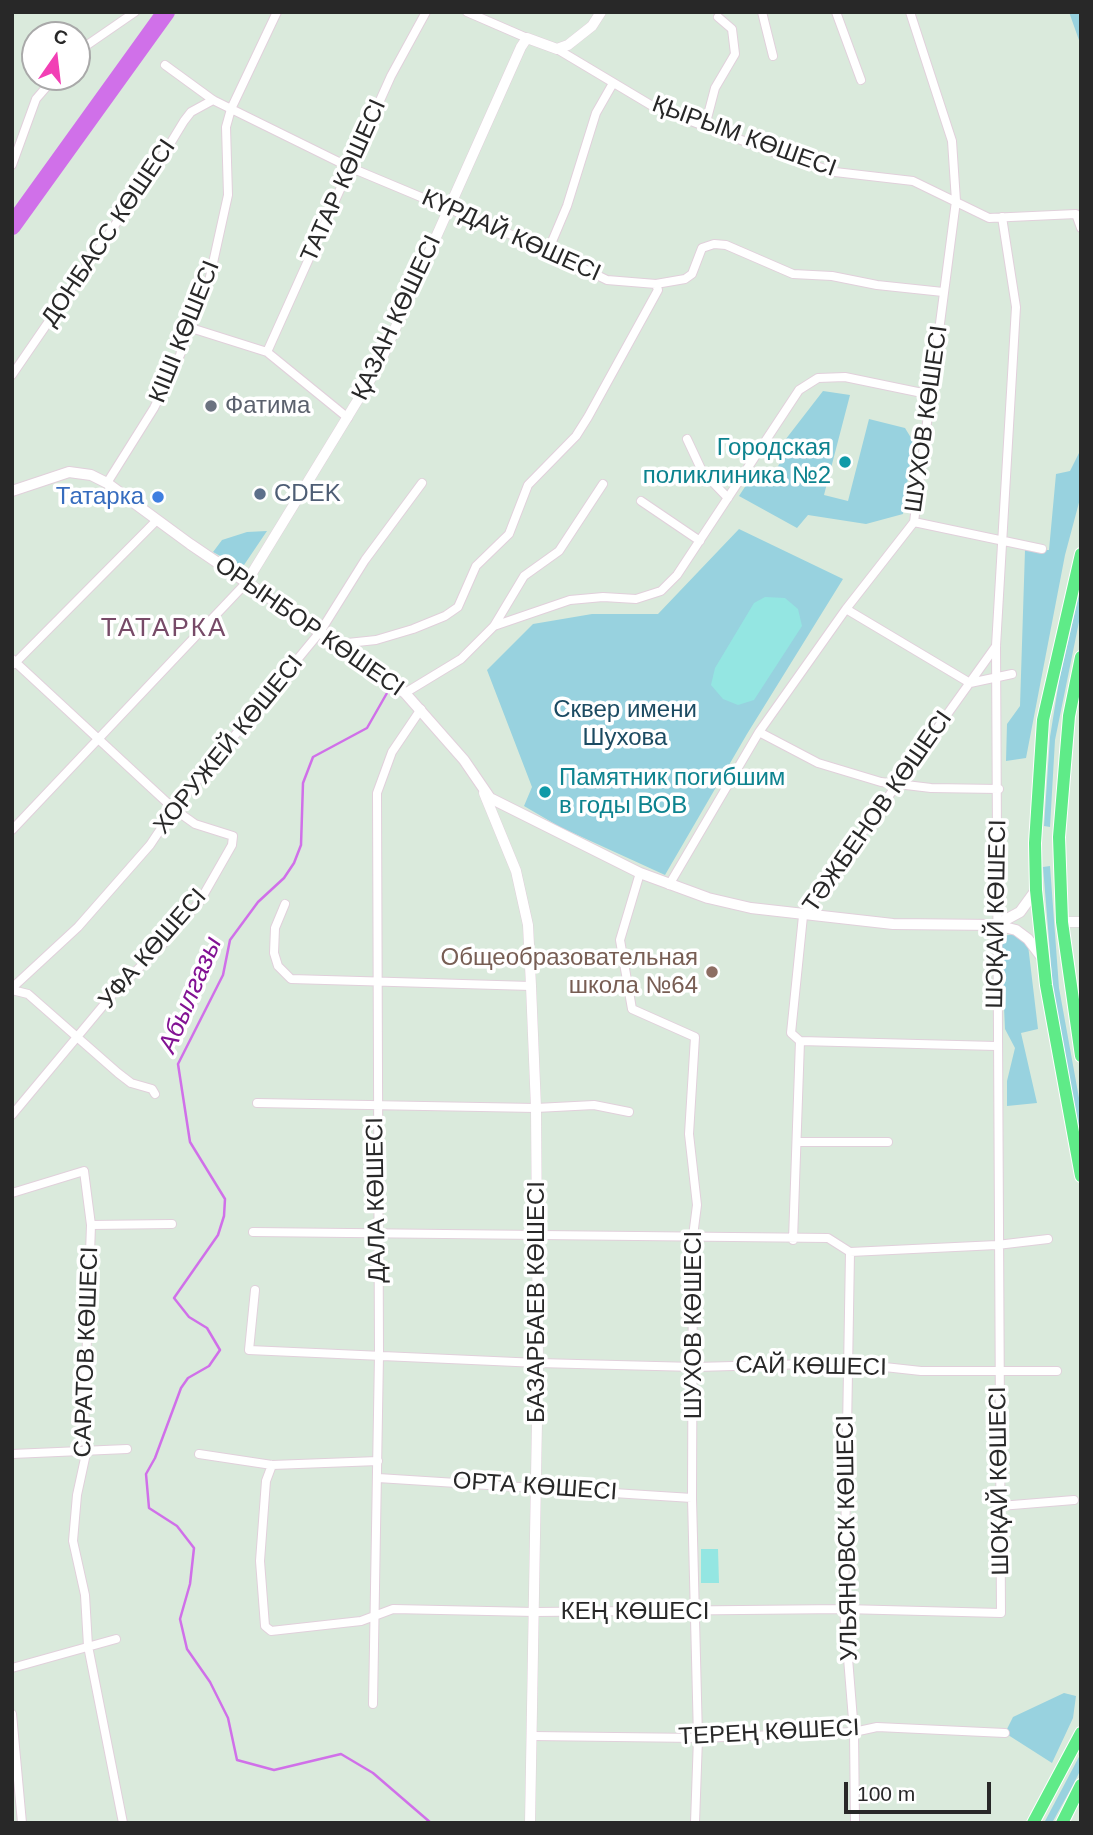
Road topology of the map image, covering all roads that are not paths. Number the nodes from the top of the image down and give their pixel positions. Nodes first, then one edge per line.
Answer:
1 (135, 12) edge
2 (277, 12) edge
3 (426, 12) edge
4 (467, 12) edge
5 (601, 12) edge
6 (762, 12) edge
7 (836, 12) edge
8 (910, 12) edge
9 (718, 17) dead end
10 (527, 38) junction
11 (91, 42) edge
12 (557, 49) junction
13 (773, 56) dead end
14 (165, 65) dead end
15 (861, 80) dead end
16 (612, 85) junction
17 (43, 91) edge
18 (213, 100) junction
19 (231, 109) junction
20 (705, 126) junction
21 (12, 165) edge
22 (349, 167) junction
23 (956, 201) junction
24 (449, 207) junction
25 (1002, 217) junction
26 (1081, 228) edge
27 (548, 251) junction
28 (656, 284) junction
29 (943, 292) junction
30 (191, 328) junction
31 (267, 352) junction
32 (12, 374) edge
33 (932, 396) junction
34 (348, 418) junction
35 (687, 439) dead end
36 (107, 483) junction
37 (422, 483) dead end
38 (603, 484) dead end
39 (12, 491) edge
40 (728, 498) junction
41 (641, 501) dead end
42 (157, 520) junction
43 (914, 522) junction
44 (700, 541) junction
45 (1003, 541) junction
46 (1042, 549) dead end
47 (1081, 554) edge
48 (246, 583) junction
49 (846, 609) junction
50 (494, 626) junction
51 (320, 632) junction
52 (338, 644) junction
53 (996, 646) junction
54 (1081, 657) edge
55 (14, 662) edge
56 (1012, 674) dead end
57 (996, 678) junction
58 (970, 683) junction
59 (405, 693) junction
60 (421, 709) junction
61 (759, 732) junction
62 (98, 739) junction
63 (897, 782) junction
64 (482, 789) junction
65 (999, 789) junction
66 (174, 809) junction
67 (12, 830) edge
68 (640, 873) junction
69 (669, 885) junction
70 (1036, 890) junction
71 (285, 904) dead end
72 (803, 915) junction
73 (1062, 922) junction
74 (1081, 922) edge
75 (996, 925) junction
76 (1043, 959) junction
77 (377, 981) junction
78 (531, 986) junction
79 (12, 989) edge
80 (76, 1038) junction
81 (800, 1041) junction
82 (996, 1046) junction
83 (1081, 1056) edge
84 (155, 1094) dead end
85 (257, 1103) dead end
86 (376, 1105) junction
87 (536, 1108) junction
88 (629, 1112) dead end
89 (12, 1115) edge
90 (799, 1142) junction
91 (888, 1143) dead end
92 (1081, 1176) edge
93 (12, 1193) edge
94 (172, 1224) dead end
95 (91, 1225) junction
96 (253, 1232) dead end
97 (379, 1232) junction
98 (538, 1236) junction
99 (693, 1236) junction
100 (1048, 1238) dead end
101 (793, 1240) junction
102 (997, 1245) junction
103 (850, 1252) junction
104 (255, 1290) dead end
105 (379, 1355) junction
106 (538, 1363) junction
107 (848, 1363) junction
108 (695, 1367) junction
109 (999, 1369) junction
110 (1057, 1371) dead end
111 (87, 1449) junction
112 (127, 1449) dead end
113 (12, 1454) edge
114 (199, 1454) dead end
115 (378, 1461) junction
116 (272, 1465) junction
117 (378, 1478) junction
118 (537, 1486) junction
119 (692, 1498) junction
120 (1074, 1500) dead end
121 (1000, 1506) junction
122 (844, 1609) junction
123 (536, 1612) junction
124 (694, 1612) junction
125 (1001, 1613) joint
126 (375, 1615) junction
127 (116, 1639) dead end
128 (88, 1646) junction
129 (12, 1668) edge
130 (373, 1704) dead end
131 (12, 1714) edge
132 (855, 1732) junction
133 (1005, 1733) dead end
134 (1081, 1733) edge
135 (532, 1736) junction
136 (698, 1738) junction
137 (1081, 1785) edge
138 (22, 1823) edge
139 (123, 1823) edge
140 (530, 1823) edge
141 (695, 1823) edge
142 (855, 1823) edge
143 (1033, 1823) edge
144 (1062, 1823) edge

1 - 11 street
2 - 19 street, КІШІ КӨШЕСІ
3 - 22 street, ТАТАР КӨШЕСІ
4 - 10 street, ҚЫРЫМ КӨШЕСІ
5 - 12 street
6 - 13 street
7 - 15 street
8 - 23 street, ШУХОВ КӨШЕСІ
9 - 20 street
10 - 12 street, ҚЫРЫМ КӨШЕСІ
10 - 24 street, ҚАЗАН КӨШЕСІ
12 - 16 street, ҚЫРЫМ КӨШЕСІ
14 - 18 street, КҮРДАЙ КӨШЕСІ
16 - 20 street, ҚЫРЫМ КӨШЕСІ
16 - 27 street
17 - 21 street
18 - 19 street, КҮРДАЙ КӨШЕСІ
18 - 32 street, ДОНБАСС КӨШЕСІ
19 - 22 street, КҮРДАЙ КӨШЕСІ
19 - 30 street, КІШІ КӨШЕСІ
20 - 23 street, ҚЫРЫМ КӨШЕСІ
22 - 24 street, КҮРДАЙ КӨШЕСІ
22 - 31 street, ТАТАР КӨШЕСІ
23 - 25 street, ҚЫРЫМ КӨШЕСІ
23 - 29 street, ШУХОВ КӨШЕСІ
24 - 27 street, КҮРДАЙ КӨШЕСІ
24 - 34 street, ҚАЗАН КӨШЕСІ
25 - 26 street, ҚЫРЫМ КӨШЕСІ
25 - 45 street, ШОҚАЙ КӨШЕСІ
27 - 28 street, КҮРДАЙ КӨШЕСІ
28 - 29 street, КҮРДАЙ КӨШЕСІ
28 - 52 street
29 - 33 street, ШУХОВ КӨШЕСІ
30 - 31 street
30 - 36 street, КІШІ КӨШЕСІ
31 - 34 street
33 - 40 street
33 - 43 street, ШУХОВ КӨШЕСІ
34 - 48 street, ҚАЗАН КӨШЕСІ
35 - 40 street
36 - 39 main road, ОРЫНБОР КӨШЕСІ
36 - 42 main road, ОРЫНБОР КӨШЕСІ
37 - 51 street, ХОРУЖЕЙ КӨШЕСІ
38 - 50 street
40 - 44 street
41 - 44 street
42 - 48 main road, ОРЫНБОР КӨШЕСІ
42 - 55 street
43 - 45 street
43 - 49 street, ШУХОВ КӨШЕСІ
44 - 50 street
45 - 46 street
45 - 53 street, ШОҚАЙ КӨШЕСІ
47 - 70 main road
48 - 51 main road, ОРЫНБОР КӨШЕСІ
48 - 62 street, ҚАЗАН КӨШЕСІ
49 - 58 street
49 - 61 street, ШУХОВ КӨШЕСІ
50 - 59 street
51 - 52 main road, ОРЫНБОР КӨШЕСІ
51 - 66 street, ХОРУЖЕЙ КӨШЕСІ
52 - 59 main road, ОРЫНБОР КӨШЕСІ
53 - 57 street, ШОҚАЙ КӨШЕСІ
53 - 58 street, ТӘЖБЕНОВ КӨШЕСІ
54 - 73 main road
55 - 62 street, УФА КӨШЕСІ
56 - 57 street
57 - 58 street
57 - 65 street, ШОҚАЙ КӨШЕСІ
58 - 63 street, ТӘЖБЕНОВ КӨШЕСІ
59 - 60 main road, ОРЫНБОР КӨШЕСІ
60 - 64 main road, ОРЫНБОР КӨШЕСІ
60 - 77 street, ДАЛА КӨШЕСІ
61 - 63 street
61 - 69 street, ШУХОВ КӨШЕСІ
62 - 66 street, УФА КӨШЕСІ
62 - 67 street, ҚАЗАН КӨШЕСІ
63 - 65 street
63 - 72 street, ТӘЖБЕНОВ КӨШЕСІ
64 - 68 main road, ОРЫНБОР КӨШЕСІ
64 - 78 street, БАЗАРБАЕВ КӨШЕСІ
65 - 75 street, ШОҚАЙ КӨШЕСІ
66 - 79 street, ХОРУЖЕЙ КӨШЕСІ
66 - 80 street, УФА КӨШЕСІ
68 - 69 main road, ОРЫНБОР КӨШЕСІ
68 - 99 street, ШУХОВ КӨШЕСІ
69 - 72 main road, ОРЫНБОР КӨШЕСІ
70 - 75 main road
70 - 76 main road
71 - 77 street
72 - 75 main road, ОРЫНБОР КӨШЕСІ
72 - 81 street, ТӘЖБЕНОВ КӨШЕСІ
73 - 74 street
73 - 83 main road
75 - 76 main road
75 - 82 street, ШОҚАЙ КӨШЕСІ
76 - 92 main road
77 - 78 street
77 - 86 street, ДАЛА КӨШЕСІ
78 - 87 street, БАЗАРБАЕВ КӨШЕСІ
79 - 80 street
80 - 84 street
80 - 89 street, УФА КӨШЕСІ
81 - 82 street
81 - 90 street
82 - 102 street, ШОҚАЙ КӨШЕСІ
85 - 86 street
86 - 87 street
86 - 97 street, ДАЛА КӨШЕСІ
87 - 88 street
87 - 98 street, БАЗАРБАЕВ КӨШЕСІ
90 - 91 street
90 - 101 street
93 - 95 street, САРАТОВ КӨШЕСІ
94 - 95 street
95 - 111 street, САРАТОВ КӨШЕСІ
96 - 97 street
97 - 98 street
97 - 105 street, ДАЛА КӨШЕСІ
98 - 99 street
98 - 106 street, БАЗАРБАЕВ КӨШЕСІ
99 - 101 street
99 - 108 street, ШУХОВ КӨШЕСІ
100 - 102 street
101 - 103 street
102 - 103 street
102 - 109 street, ШОҚАЙ КӨШЕСІ
103 - 107 street, УЛЬЯНОВСК КӨШЕСІ
104 - 105 street, САЙ КӨШЕСІ
105 - 106 street, САЙ КӨШЕСІ
105 - 115 street, ДАЛА КӨШЕСІ
106 - 108 street, САЙ КӨШЕСІ
106 - 118 street, БАЗАРБАЕВ КӨШЕСІ
107 - 108 street, САЙ КӨШЕСІ
107 - 109 street, САЙ КӨШЕСІ
107 - 122 street, УЛЬЯНОВСК КӨШЕСІ
108 - 119 street, ШУХОВ КӨШЕСІ
109 - 110 street, САЙ КӨШЕСІ
109 - 121 street, ШОҚАЙ КӨШЕСІ
111 - 112 street
111 - 113 street
111 - 128 street, САРАТОВ КӨШЕСІ
114 - 116 street
115 - 116 street
115 - 117 street, ДАЛА КӨШЕСІ
116 - 126 street, КЕҢ КӨШЕСІ
117 - 118 street, ОРТА КӨШЕСІ
117 - 126 street, ДАЛА КӨШЕСІ
118 - 119 street, ОРТА КӨШЕСІ
118 - 123 street, БАЗАРБАЕВ КӨШЕСІ
119 - 124 street, ШУХОВ КӨШЕСІ
120 - 121 street
121 - 125 street, ШОҚАЙ КӨШЕСІ
122 - 124 street, КЕҢ КӨШЕСІ
122 - 125 street, КЕҢ КӨШЕСІ
122 - 132 street, УЛЬЯНОВСК КӨШЕСІ
123 - 124 street, КЕҢ КӨШЕСІ
123 - 126 street, КЕҢ КӨШЕСІ
123 - 135 street, БАЗАРБАЕВ КӨШЕСІ
124 - 136 street, ШУХОВ КӨШЕСІ
126 - 130 street, ДАЛА КӨШЕСІ
127 - 128 street
128 - 129 street
128 - 139 street, САРАТОВ КӨШЕСІ
131 - 138 street
132 - 133 street, ТЕРЕҢ КӨШЕСІ
132 - 136 street, ТЕРЕҢ КӨШЕСІ
132 - 142 street, УЛЬЯНОВСК КӨШЕСІ
134 - 143 main road
135 - 136 street, ТЕРЕҢ КӨШЕСІ
135 - 140 street, БАЗАРБАЕВ КӨШЕСІ
136 - 141 street, ШУХОВ КӨШЕСІ
137 - 144 main road

